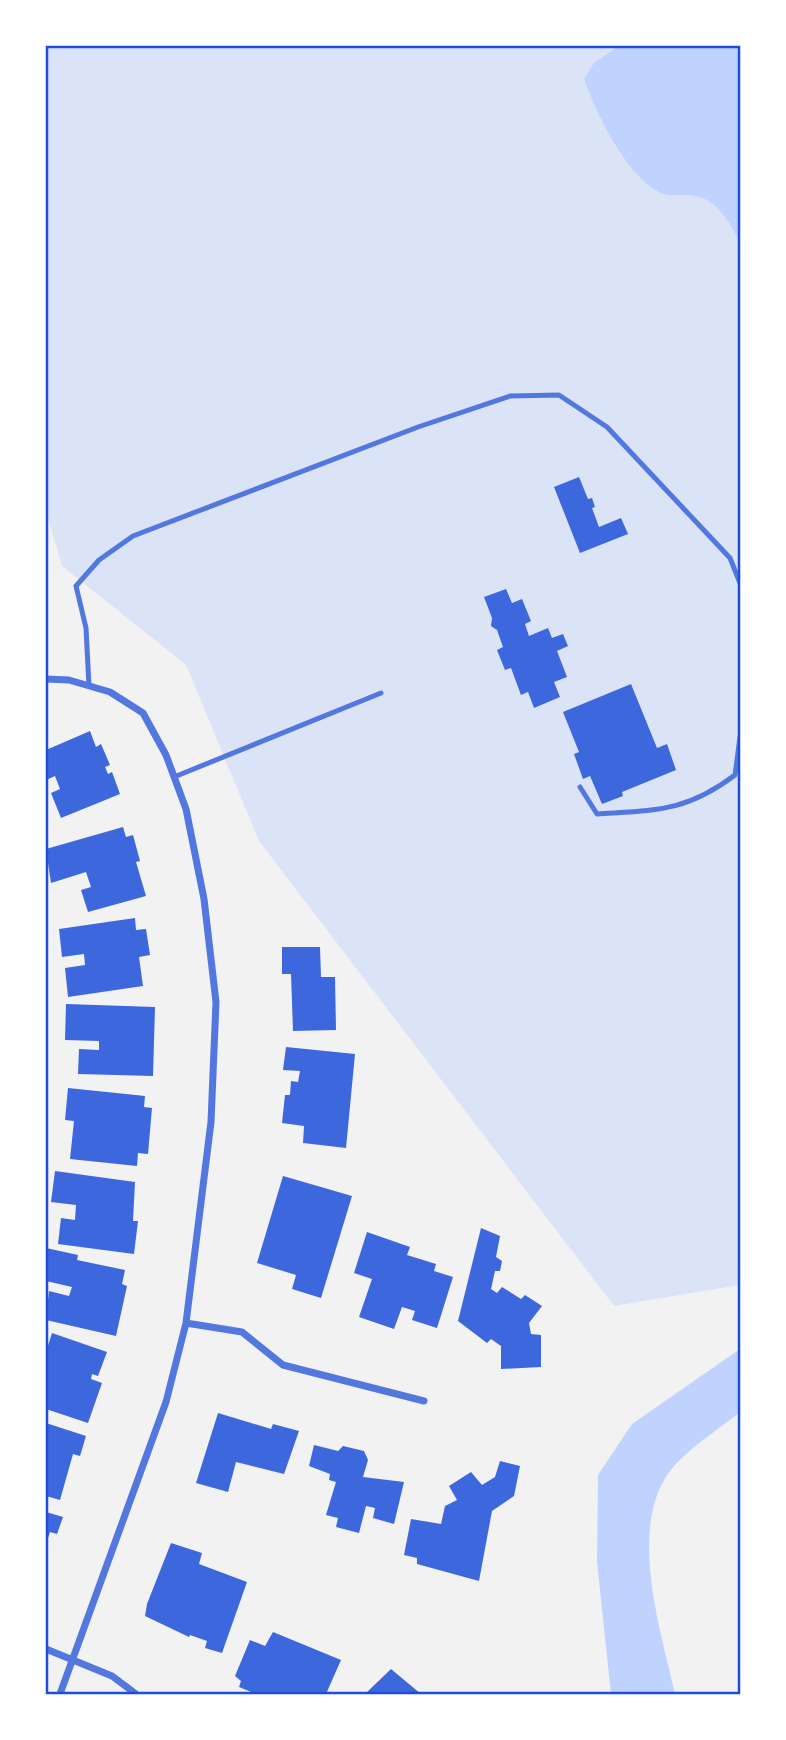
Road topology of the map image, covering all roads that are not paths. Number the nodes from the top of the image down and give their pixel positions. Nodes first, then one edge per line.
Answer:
1 (740, 583) edge
2 (46, 678) edge
3 (89, 686) junction
4 (381, 693) dead end
5 (740, 737) edge
6 (174, 778) junction
7 (580, 787) dead end
8 (186, 1323) junction
9 (424, 1401) dead end
10 (46, 1649) edge
11 (74, 1660) junction
12 (60, 1695) edge
13 (136, 1695) edge

1 - 3 lane
2 - 3 street
3 - 6 street
4 - 6 lane
5 - 7 lane
6 - 8 street
8 - 9 street
8 - 11 street
10 - 11 street
11 - 12 street
11 - 13 street

